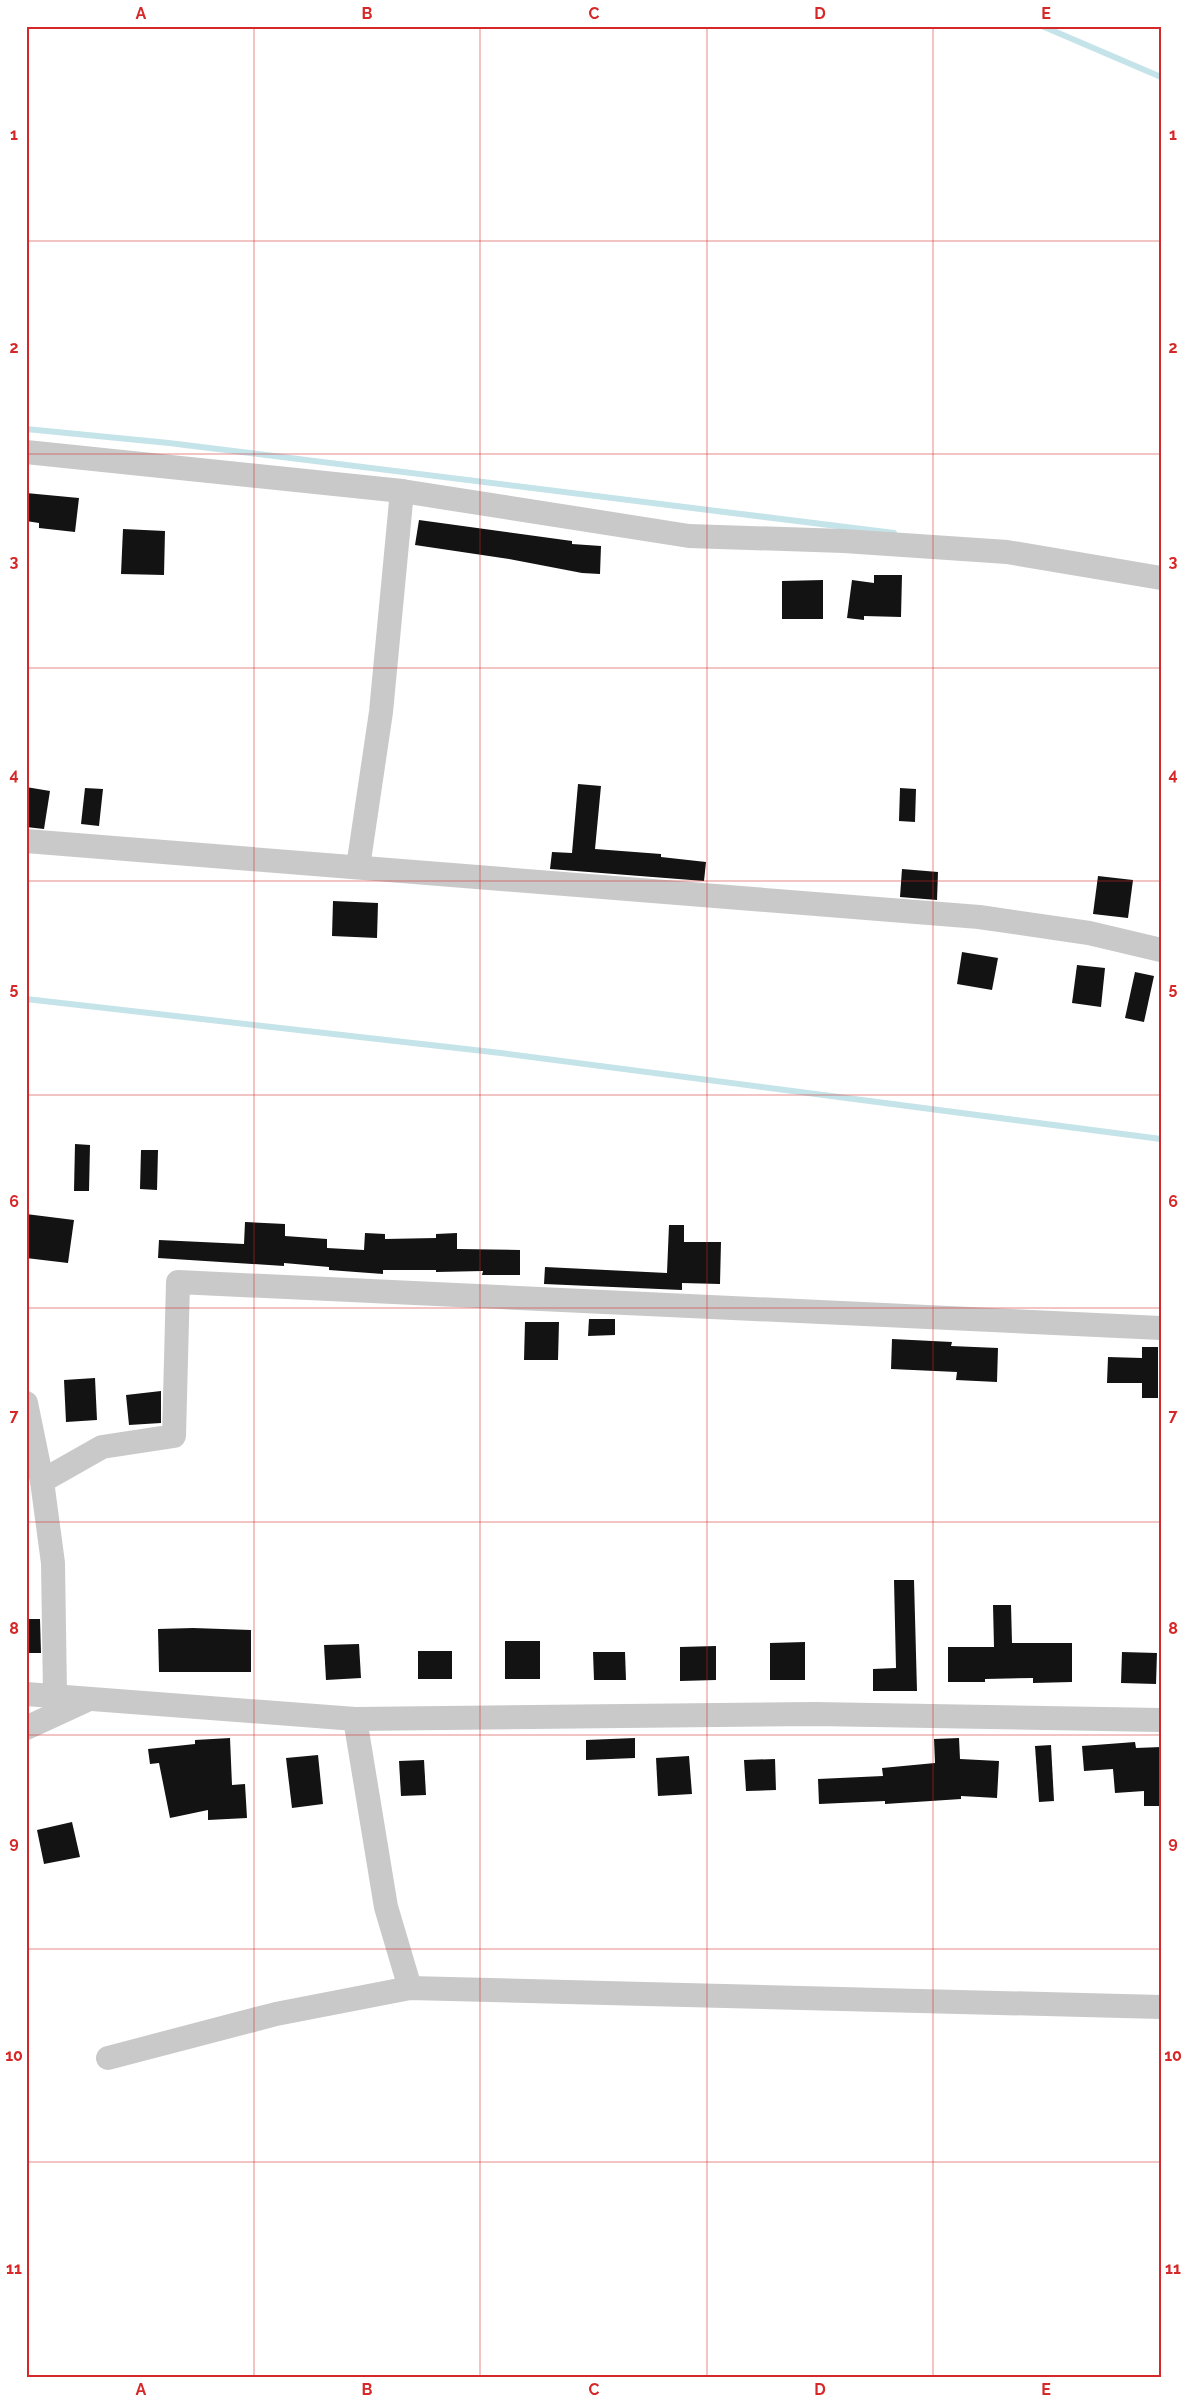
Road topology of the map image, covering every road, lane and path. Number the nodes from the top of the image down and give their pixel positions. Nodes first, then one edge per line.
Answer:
1 (26, 452) edge
2 (402, 492) junction
3 (1161, 578) edge
4 (26, 841) edge
5 (358, 867) junction
6 (1161, 950) edge
7 (1161, 1328) edge
8 (26, 1403) edge
9 (42, 1481) junction
10 (26, 1694) edge
11 (55, 1695) junction
12 (91, 1698) junction
13 (355, 1720) junction
14 (1161, 1720) edge
15 (26, 1728) edge
16 (410, 1988) junction
17 (1161, 2006) edge
18 (108, 2058) dead end

1 - 2 street
2 - 3 street
2 - 5 street
4 - 5 street
5 - 6 street
7 - 9 street
8 - 9 street
9 - 11 street
10 - 11 street
11 - 12 street
12 - 13 street
12 - 15 street
13 - 14 street
13 - 16 street
16 - 17 street
16 - 18 street

